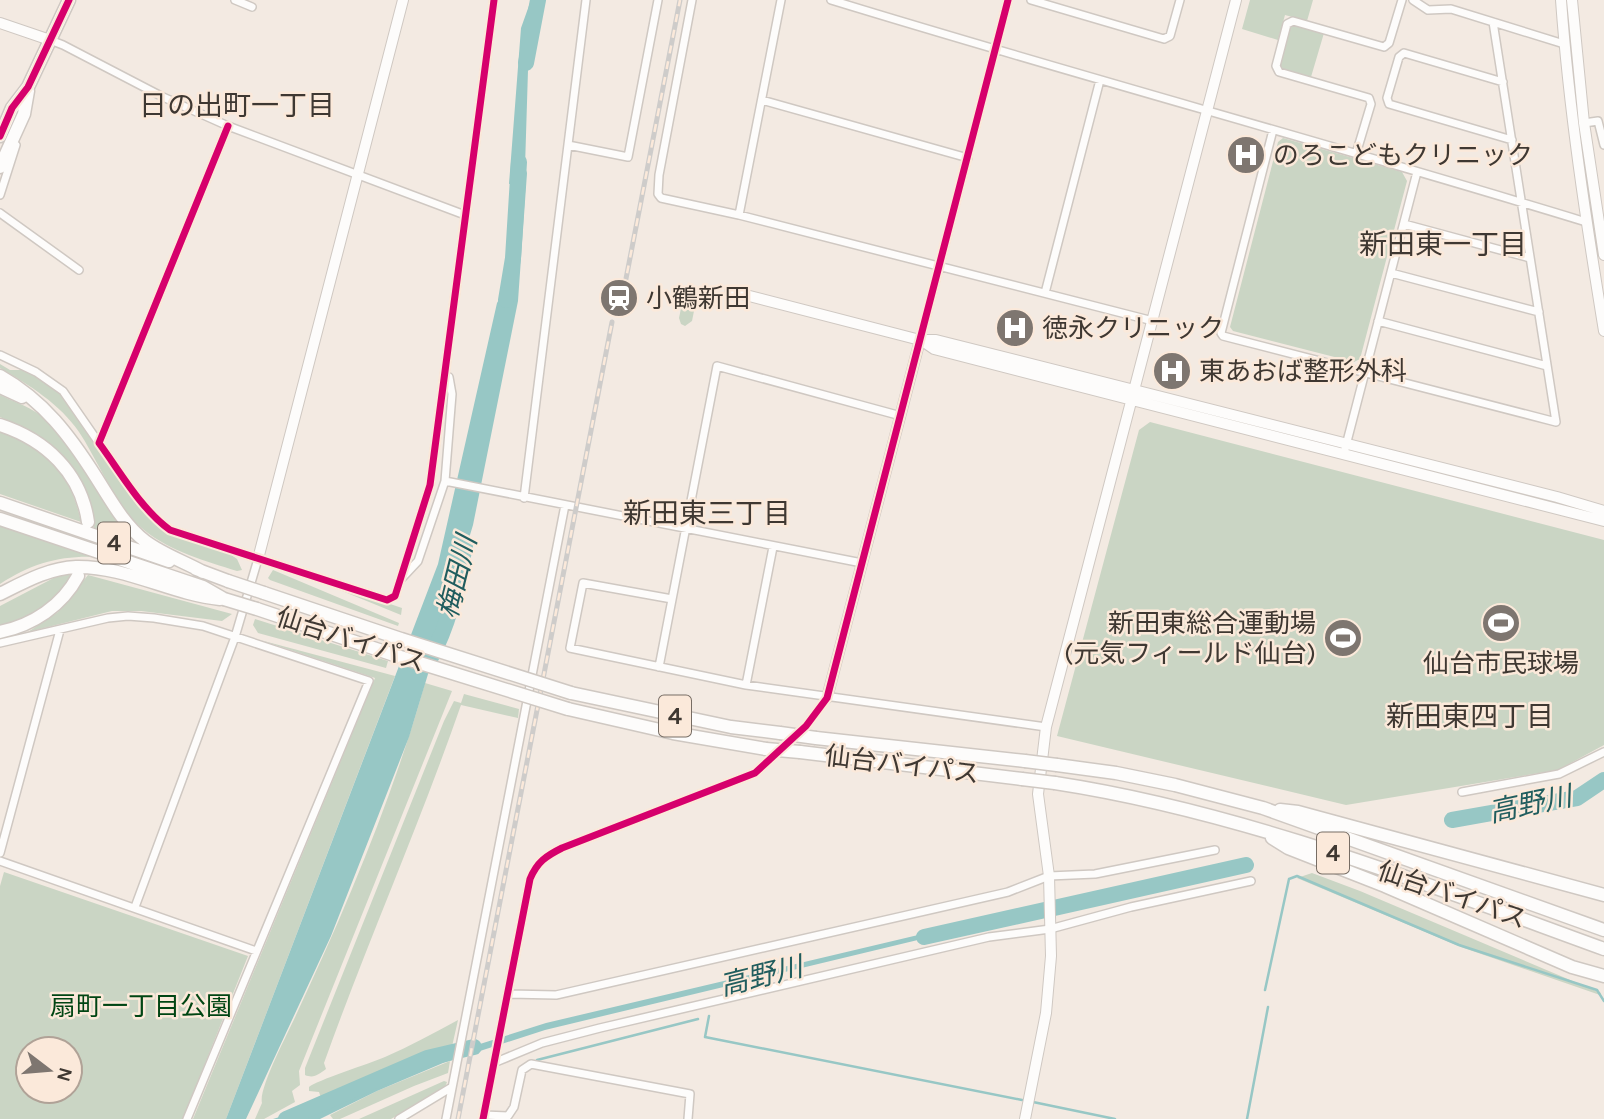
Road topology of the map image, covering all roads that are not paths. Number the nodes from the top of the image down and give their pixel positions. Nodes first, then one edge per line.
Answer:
1 (69, 0) edge
2 (235, 0) edge
3 (403, 0) edge
4 (494, 0) edge
5 (586, 0) edge
6 (658, 0) edge
7 (692, 0) edge
8 (781, 0) edge
9 (831, 0) edge
10 (1008, 0) edge
11 (1031, 0) edge
12 (1180, 0) edge
13 (1236, 0) edge
14 (1402, 0) edge
15 (1412, 0) edge
16 (1441, 0) edge
17 (1561, 0) edge
18 (1572, 0) edge
19 (252, 7) dead end
20 (1451, 9) junction
21 (1493, 22) junction
22 (0, 23) edge
23 (50, 40) junction
24 (1564, 44) junction
25 (995, 49) junction
26 (1100, 80) junction
27 (1503, 82) junction
28 (29, 87) junction
29 (762, 100) junction
30 (1207, 111) junction
31 (24, 114) junction
32 (1601, 120) edge
33 (1584, 123) junction
34 (228, 126) junction
35 (1273, 130) junction
36 (0, 136) edge
37 (1512, 140) junction
38 (568, 145) junction
39 (1604, 145) edge
40 (1356, 154) junction
41 (968, 159) junction
42 (0, 167) edge
43 (1417, 172) junction
44 (357, 175) junction
45 (0, 195) edge
46 (1522, 202) junction
47 (0, 213) edge
48 (465, 215) junction
49 (739, 215) junction
50 (1586, 222) junction
51 (1404, 224) junction
52 (1602, 228) edge
53 (1604, 255) edge
54 (1530, 258) junction
55 (940, 266) junction
56 (79, 270) dead end
57 (1391, 273) junction
58 (730, 291) dead end
59 (1045, 293) junction
60 (1539, 312) junction
61 (1153, 321) junction
62 (1378, 321) junction
63 (1604, 331) edge
64 (920, 340) junction
65 (0, 355) edge
66 (1547, 366) junction
67 (447, 370) junction
68 (1365, 372) junction
69 (0, 376) edge
70 (0, 387) edge
71 (1134, 395) junction
72 (50, 413) junction
73 (901, 416) junction
74 (0, 425) edge
75 (99, 443) junction
76 (1345, 448) junction
77 (448, 482) junction
78 (524, 498) junction
79 (0, 503) edge
80 (565, 505) junction
81 (1604, 511) edge
82 (0, 519) edge
83 (1604, 520) edge
84 (88, 522) dead end
85 (685, 529) junction
86 (773, 547) junction
87 (258, 559) junction
88 (862, 563) junction
89 (203, 572) junction
90 (78, 576) dead end
91 (400, 580) junction
92 (0, 594) edge
93 (224, 599) junction
94 (672, 599) junction
95 (60, 630) junction
96 (0, 632) edge
97 (234, 637) junction
98 (0, 643) edge
99 (659, 667) junction
100 (746, 685) junction
101 (827, 698) junction
102 (1046, 727) junction
103 (1604, 752) edge
104 (1462, 792) dead end
105 (1263, 808) junction
106 (1257, 829) junction
107 (1215, 850) dead end
108 (0, 853) edge
109 (0, 861) edge
110 (1049, 879) junction
111 (1251, 881) dead end
112 (1600, 896) edge
113 (135, 907) junction
114 (1050, 925) junction
115 (1604, 930) edge
116 (1604, 949) edge
117 (256, 951) junction
118 (1572, 967) junction
119 (1604, 976) edge
120 (1604, 983) edge
121 (509, 994) junction
122 (496, 1062) junction
123 (452, 1087) junction
124 (484, 1117) edge
125 (187, 1119) edge
126 (399, 1119) edge
127 (446, 1119) edge
128 (688, 1119) edge
129 (1025, 1119) edge

1 - 23 highway
2 - 19 street
3 - 44 street
4 - 48 street
5 - 38 street
6 - 38 street
7 - 49 street
8 - 29 street
9 - 25 street
10 - 25 street
11 - 12 street
13 - 30 street
14 - 40 street
15 - 20 street
16 - 20 street
17 - 24 street
18 - 33 street
20 - 21 street
21 - 24 street
21 - 27 street
22 - 23 street
23 - 28 highway
23 - 34 street
24 - 50 street
25 - 26 street
25 - 41 street
26 - 30 street
26 - 59 street
27 - 37 street
27 - 37 street
28 - 31 highway
28 - 36 highway
29 - 41 street
29 - 49 street
30 - 35 street
30 - 61 street
31 - 42 highway
31 - 45 street
32 - 33 street
32 - 39 street
33 - 52 street
34 - 44 street
34 - 75 street
35 - 40 street
35 - 68 street
37 - 46 street
38 - 78 street
40 - 43 street
41 - 55 street
43 - 46 street
43 - 51 street
44 - 48 street
44 - 87 street
46 - 50 street
46 - 54 street
47 - 56 street
48 - 67 street
49 - 55 street
50 - 63 street
51 - 54 street
51 - 57 street
52 - 53 street
54 - 60 street
55 - 59 street
55 - 64 street
57 - 60 street
57 - 62 street
58 - 64 street
59 - 61 street
60 - 66 street
61 - 71 street
62 - 66 street
62 - 68 street
64 - 71 street
64 - 73 street
65 - 75 street
66 - 68 street
67 - 77 street
67 - 91 street
68 - 76 street
69 - 72 highway
70 - 72 highway
71 - 76 street
71 - 102 street
72 - 89 highway
73 - 85 street
73 - 88 street
74 - 84 highway
75 - 87 street
76 - 81 street
76 - 83 street
77 - 78 street
77 - 91 street
78 - 80 street
79 - 89 highway, 仙台バイパス / 4
80 - 85 street
80 - 123 street
82 - 93 highway, 仙台バイパス / 4
85 - 86 street
85 - 94 street
86 - 88 street
86 - 100 street
87 - 91 street
87 - 97 street
88 - 101 street
89 - 105 highway, 仙台バイパス / 4, bridge
90 - 96 highway
92 - 93 highway
93 - 106 highway, 仙台バイパス / 4, bridge
94 - 99 street
94 - 99 street
95 - 97 street
95 - 98 street
95 - 108 street
97 - 113 street
97 - 117 street
99 - 100 street
100 - 101 street
101 - 102 street
101 - 121 street
102 - 110 street
103 - 104 street
105 - 112 highway
105 - 115 highway, 仙台バイパス / 4
106 - 116 highway, 仙台バイパス / 4
106 - 118 highway
107 - 110 street
109 - 113 street
110 - 114 street
110 - 121 street
111 - 114 street
113 - 117 street
114 - 122 street
114 - 129 street
117 - 125 street
118 - 119 highway
118 - 120 highway
121 - 122 street
122 - 124 street
123 - 126 street
123 - 127 street
124 - 128 street

